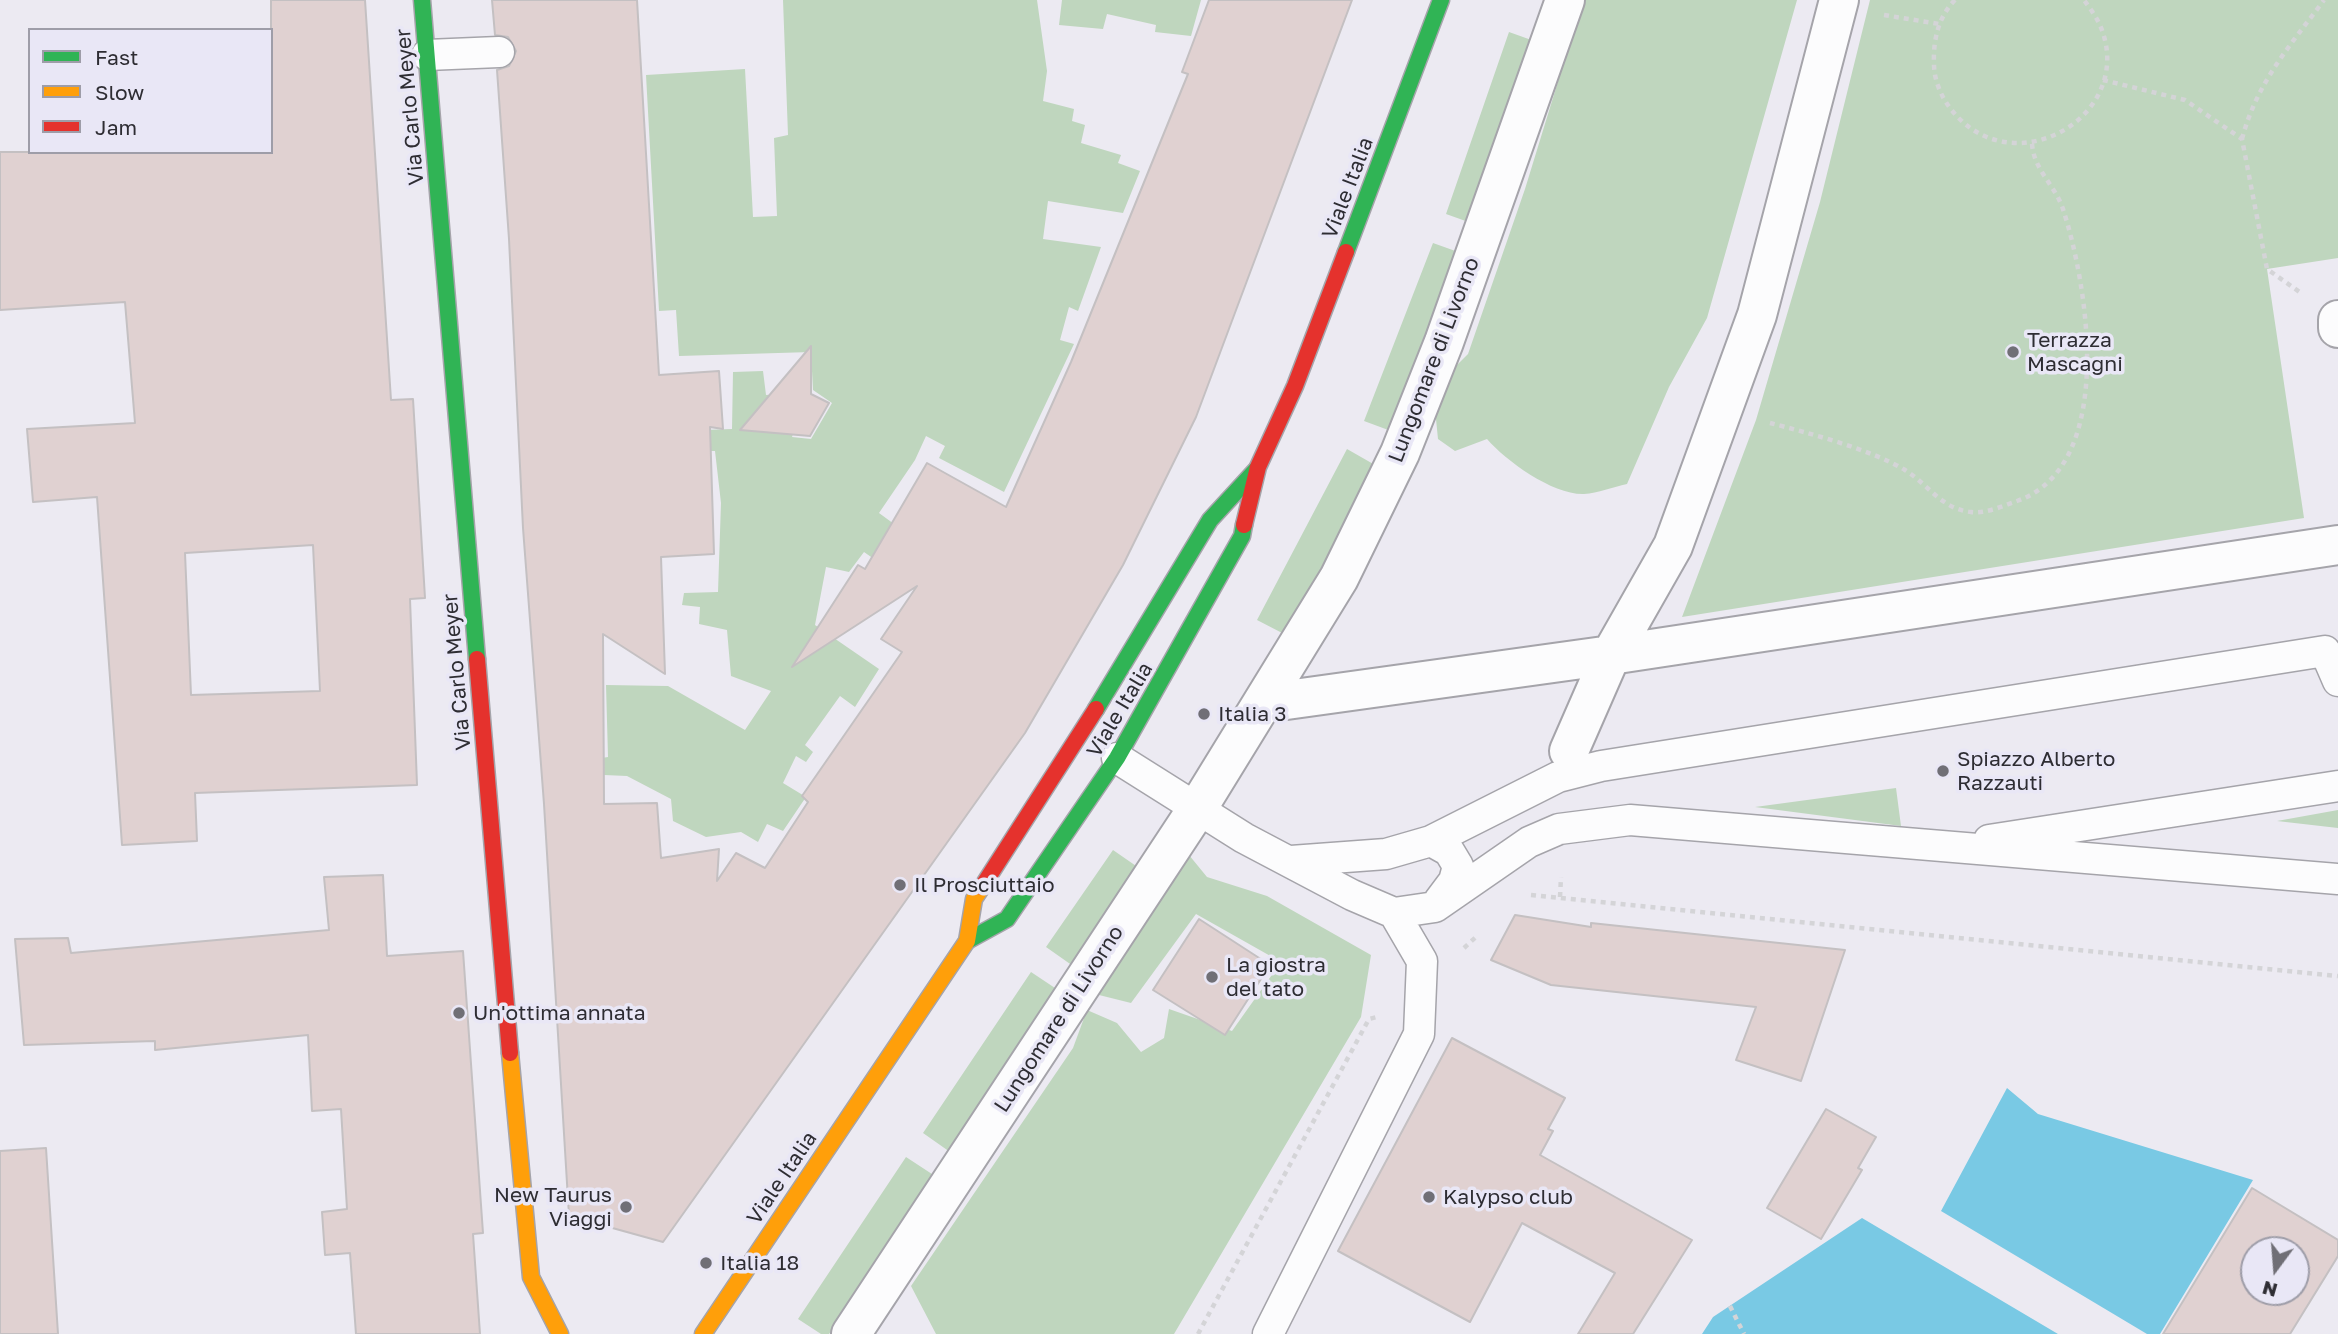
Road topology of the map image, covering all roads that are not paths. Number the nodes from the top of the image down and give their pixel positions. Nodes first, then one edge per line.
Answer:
1 (422, 0) edge
2 (1441, 0) edge
3 (1565, 0) edge
4 (1839, 0) edge
5 (499, 52) dead end
6 (427, 55) junction
7 (2338, 320) edge
8 (2338, 328) edge
9 (1258, 467) junction
10 (2338, 545) edge
11 (1611, 655) junction
12 (2338, 681) edge
13 (1265, 703) junction
14 (1116, 758) junction
15 (1585, 759) junction
16 (2338, 786) edge
17 (1197, 809) junction
18 (1431, 841) junction
19 (1937, 848) junction
20 (1291, 860) junction
21 (2338, 879) edge
22 (1435, 906) junction
23 (1394, 913) junction
24 (967, 941) junction
25 (560, 1334) edge
26 (703, 1334) edge
27 (851, 1334) edge
28 (1268, 1334) edge

1 - 6 main road, Via Carlo Meyer
2 - 9 main road, Viale Italia
3 - 13 street, Lungomare di Livorno
4 - 11 street
5 - 6 lane
6 - 25 main road, Via Carlo Meyer
7 - 8 street
9 - 14 main road, Viale Italia
9 - 24 main road, Viale Italia
10 - 11 street
11 - 13 street
11 - 15 street
12 - 15 lane
13 - 17 street, Lungomare di Livorno
14 - 17 lane
14 - 24 main road, Viale Italia
15 - 18 lane
16 - 19 lane
17 - 20 lane
17 - 27 street, Lungomare di Livorno
18 - 20 lane
18 - 22 lane
19 - 21 lane
19 - 22 lane
20 - 23 lane
22 - 23 lane
23 - 28 lane
24 - 26 main road, Viale Italia

